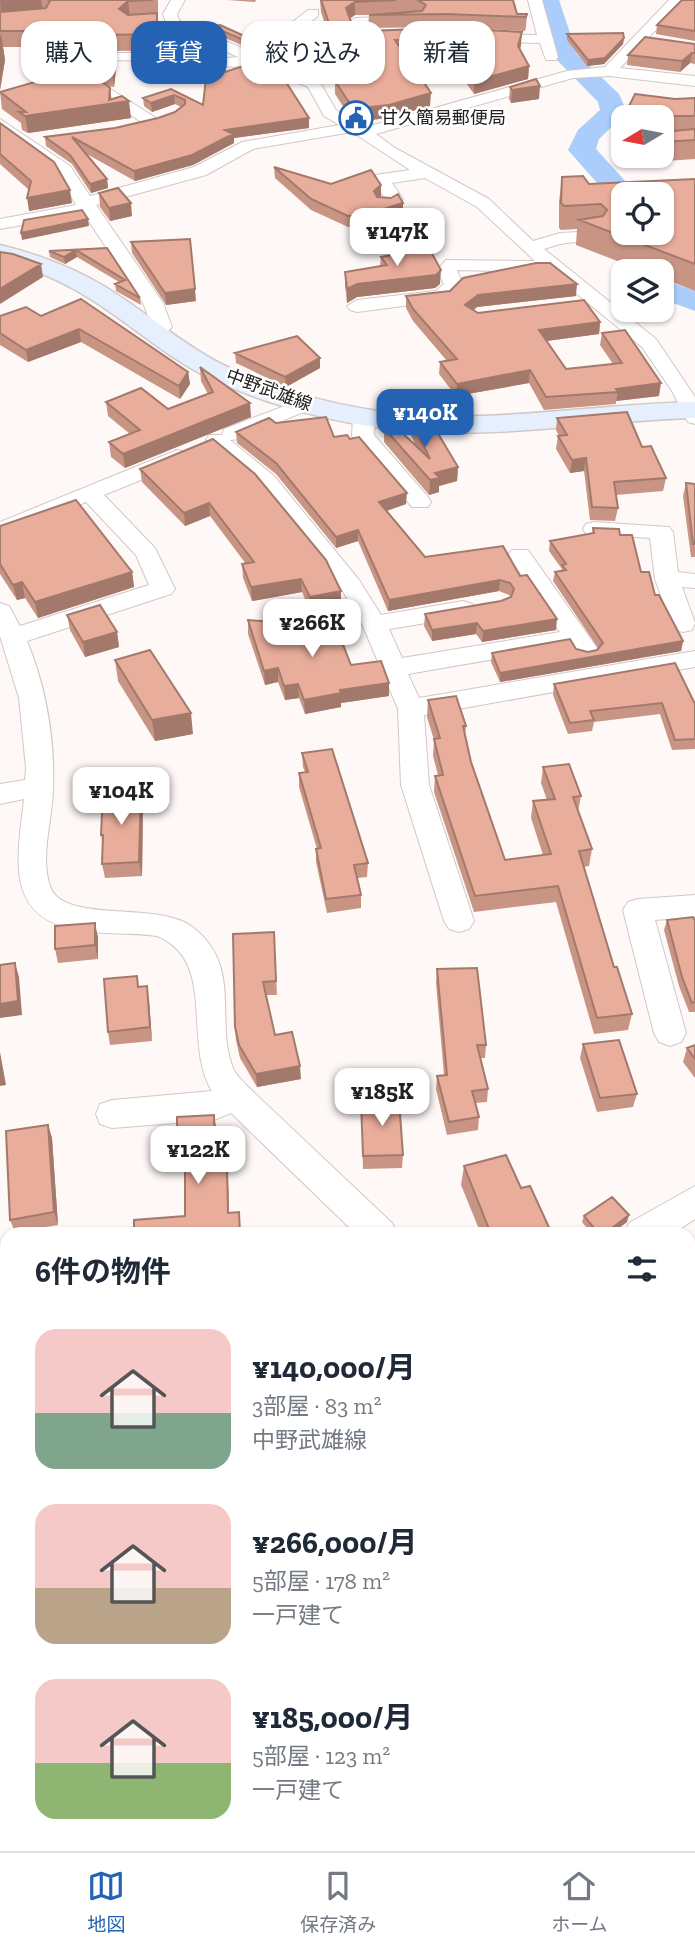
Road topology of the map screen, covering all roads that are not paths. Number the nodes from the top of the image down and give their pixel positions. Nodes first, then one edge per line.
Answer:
1 (178, 0) edge
2 (535, 0) edge
3 (695, 1) edge
4 (679, 5) edge
5 (313, 13) dead end
6 (303, 21) edge
7 (495, 38) edge
8 (546, 39) junction
9 (241, 54) edge
10 (117, 57) edge
11 (241, 62) edge
12 (608, 71) junction
13 (567, 75) junction
14 (695, 81) edge
15 (314, 84) edge
16 (104, 90) edge
17 (169, 116) edge
18 (150, 121) junction
19 (0, 124) edge
20 (126, 127) edge
21 (358, 129) junction
22 (50, 138) edge
23 (24, 141) junction
24 (429, 172) junction
25 (385, 203) edge
26 (86, 205) junction
27 (0, 224) edge
28 (592, 235) edge
29 (532, 249) junction
30 (0, 251) edge
31 (555, 267) junction
32 (598, 302) junction
33 (571, 305) edge
34 (357, 306) dead end
35 (154, 334) junction
36 (303, 405) junction
37 (693, 412) edge
38 (364, 416) junction
39 (217, 440) junction
40 (90, 493) junction
41 (420, 502) dead end
42 (594, 529) edge
43 (0, 530) edge
44 (520, 555) dead end
45 (667, 579) junction
46 (695, 582) edge
47 (487, 605) edge
48 (0, 611) edge
49 (374, 624) junction
50 (683, 624) dead end
51 (15, 636) junction
52 (577, 637) junction
53 (695, 659) edge
54 (394, 668) junction
55 (602, 674) junction
56 (411, 709) junction
57 (39, 787) junction
58 (0, 794) edge
59 (695, 906) edge
60 (459, 921) dead end
61 (670, 1033) dead end
62 (234, 1096) junction
63 (112, 1114) dead end
64 (695, 1201) edge
65 (373, 1227) edge
66 (652, 1227) edge

1 - 9 street
2 - 8 street
3 - 4 street
4 - 12 street
5 - 6 street
7 - 8 street
8 - 13 street
10 - 11 street
12 - 13 street
12 - 14 street
13 - 21 street
15 - 21 street
16 - 18 street
17 - 18 street
18 - 20 street
19 - 23 street
21 - 24 street
21 - 26 street
22 - 23 street
23 - 26 street
24 - 25 street
24 - 29 street
26 - 27 street
26 - 35 street
28 - 29 street
29 - 31 street
30 - 35 main road, 中野武雄線
31 - 32 street
31 - 34 street
32 - 33 street
32 - 37 street
35 - 36 main road, 中野武雄線
36 - 38 main road, 中野武雄線
36 - 39 street
37 - 38 main road, 中野武雄線
38 - 41 street
39 - 40 street
39 - 49 street
40 - 43 street
40 - 51 street
42 - 45 street
44 - 52 street
45 - 46 street
45 - 50 street
47 - 49 street
48 - 51 street
49 - 54 street
51 - 57 street
52 - 54 street
52 - 55 street
53 - 55 street
54 - 56 street
55 - 56 street
56 - 60 street
57 - 58 street
57 - 62 street
59 - 61 street
62 - 63 street
62 - 65 street
64 - 66 street

